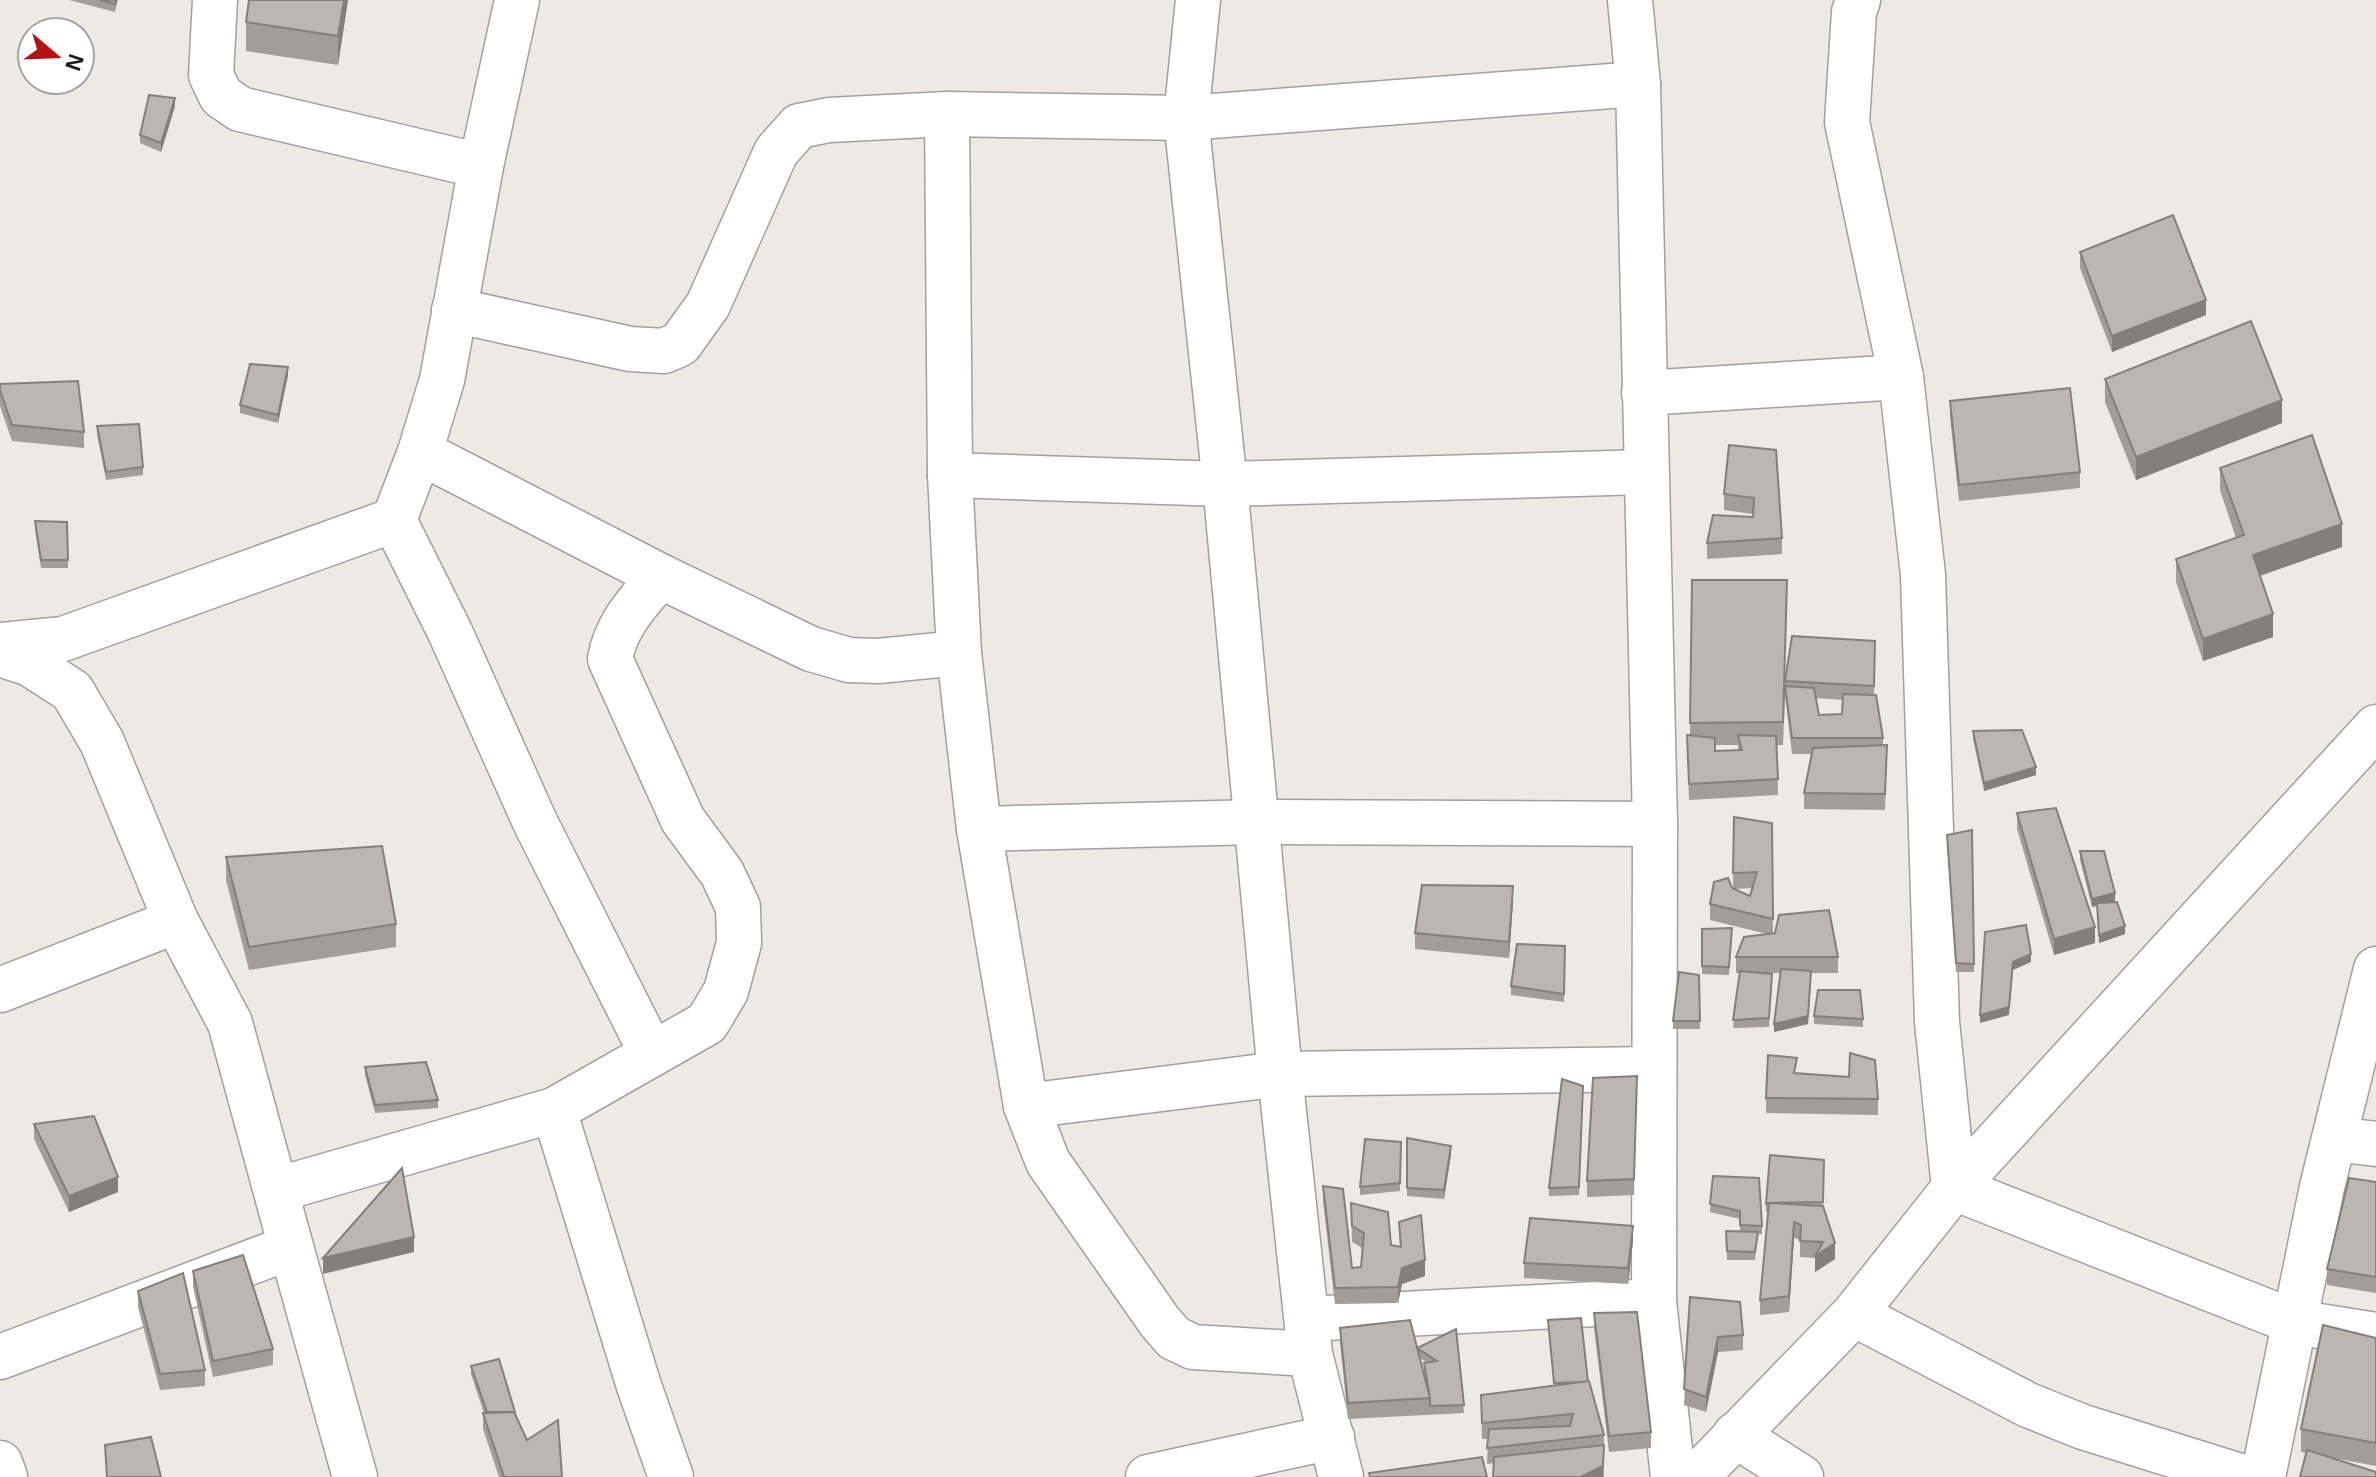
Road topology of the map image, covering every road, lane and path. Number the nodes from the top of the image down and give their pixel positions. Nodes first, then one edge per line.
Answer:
1 (215, 0) edge
2 (517, 0) edge
3 (1198, 0) edge
4 (1630, 0) edge
5 (1858, 0) edge
6 (1638, 84) junction
7 (947, 114) junction
8 (1186, 118) junction
9 (481, 166) junction
10 (454, 310) junction
11 (1901, 377) junction
12 (1644, 393) junction
13 (420, 452) junction
14 (1646, 472) junction
15 (950, 475) junction
16 (1225, 484) junction
17 (394, 520) junction
18 (660, 576) junction
19 (0, 645) edge
20 (959, 653) junction
21 (0, 654) edge
22 (2376, 727) edge
23 (1257, 822) junction
24 (1655, 824) junction
25 (979, 829) junction
26 (176, 921) junction
27 (2376, 969) edge
28 (0, 990) edge
29 (652, 1054) junction
30 (1654, 1069) junction
31 (1280, 1074) junction
32 (1026, 1106) junction
33 (554, 1110) junction
34 (2334, 1139) junction
35 (2376, 1144) edge
36 (1954, 1188) junction
37 (276, 1190) junction
38 (291, 1247) junction
39 (1654, 1301) junction
40 (1854, 1314) junction
41 (2294, 1322) junction
42 (2376, 1335) edge
43 (1308, 1337) junction
44 (0, 1357) edge
45 (1735, 1435) junction
46 (1337, 1457) edge
47 (0, 1463) edge
48 (5, 1477) edge
49 (355, 1477) edge
50 (671, 1477) edge
51 (1148, 1477) edge
52 (1673, 1477) edge
53 (1696, 1477) edge
54 (1801, 1477) edge
55 (2243, 1477) edge
56 (2263, 1477) edge

1 - 9 street
2 - 9 street
3 - 8 street
4 - 6 street
5 - 11 street
6 - 8 street
6 - 12 street
7 - 8 street
7 - 10 street
7 - 15 street
8 - 16 street
9 - 10 street
10 - 13 street
11 - 12 street
11 - 36 street
12 - 14 street
13 - 17 street
13 - 18 street
14 - 16 street
14 - 24 street
15 - 16 street
15 - 20 street
16 - 23 street
17 - 19 street
17 - 29 street
18 - 20 street
18 - 29 street
20 - 25 street
21 - 26 street
22 - 36 street
23 - 24 street
23 - 25 street
23 - 31 street
24 - 30 street
25 - 32 street
26 - 28 street
26 - 37 street
27 - 34 street
29 - 33 street
30 - 31 street
30 - 39 street
31 - 32 street
31 - 43 street
32 - 43 street
33 - 37 street
33 - 50 street
34 - 35 street
34 - 41 street
36 - 40 street
36 - 41 street
37 - 38 street
38 - 44 street
38 - 49 street
39 - 43 street
39 - 52 street
40 - 45 street
40 - 55 street
41 - 42 street
41 - 56 street
43 - 46 street
45 - 53 street
45 - 54 street
46 - 51 street
47 - 48 street

